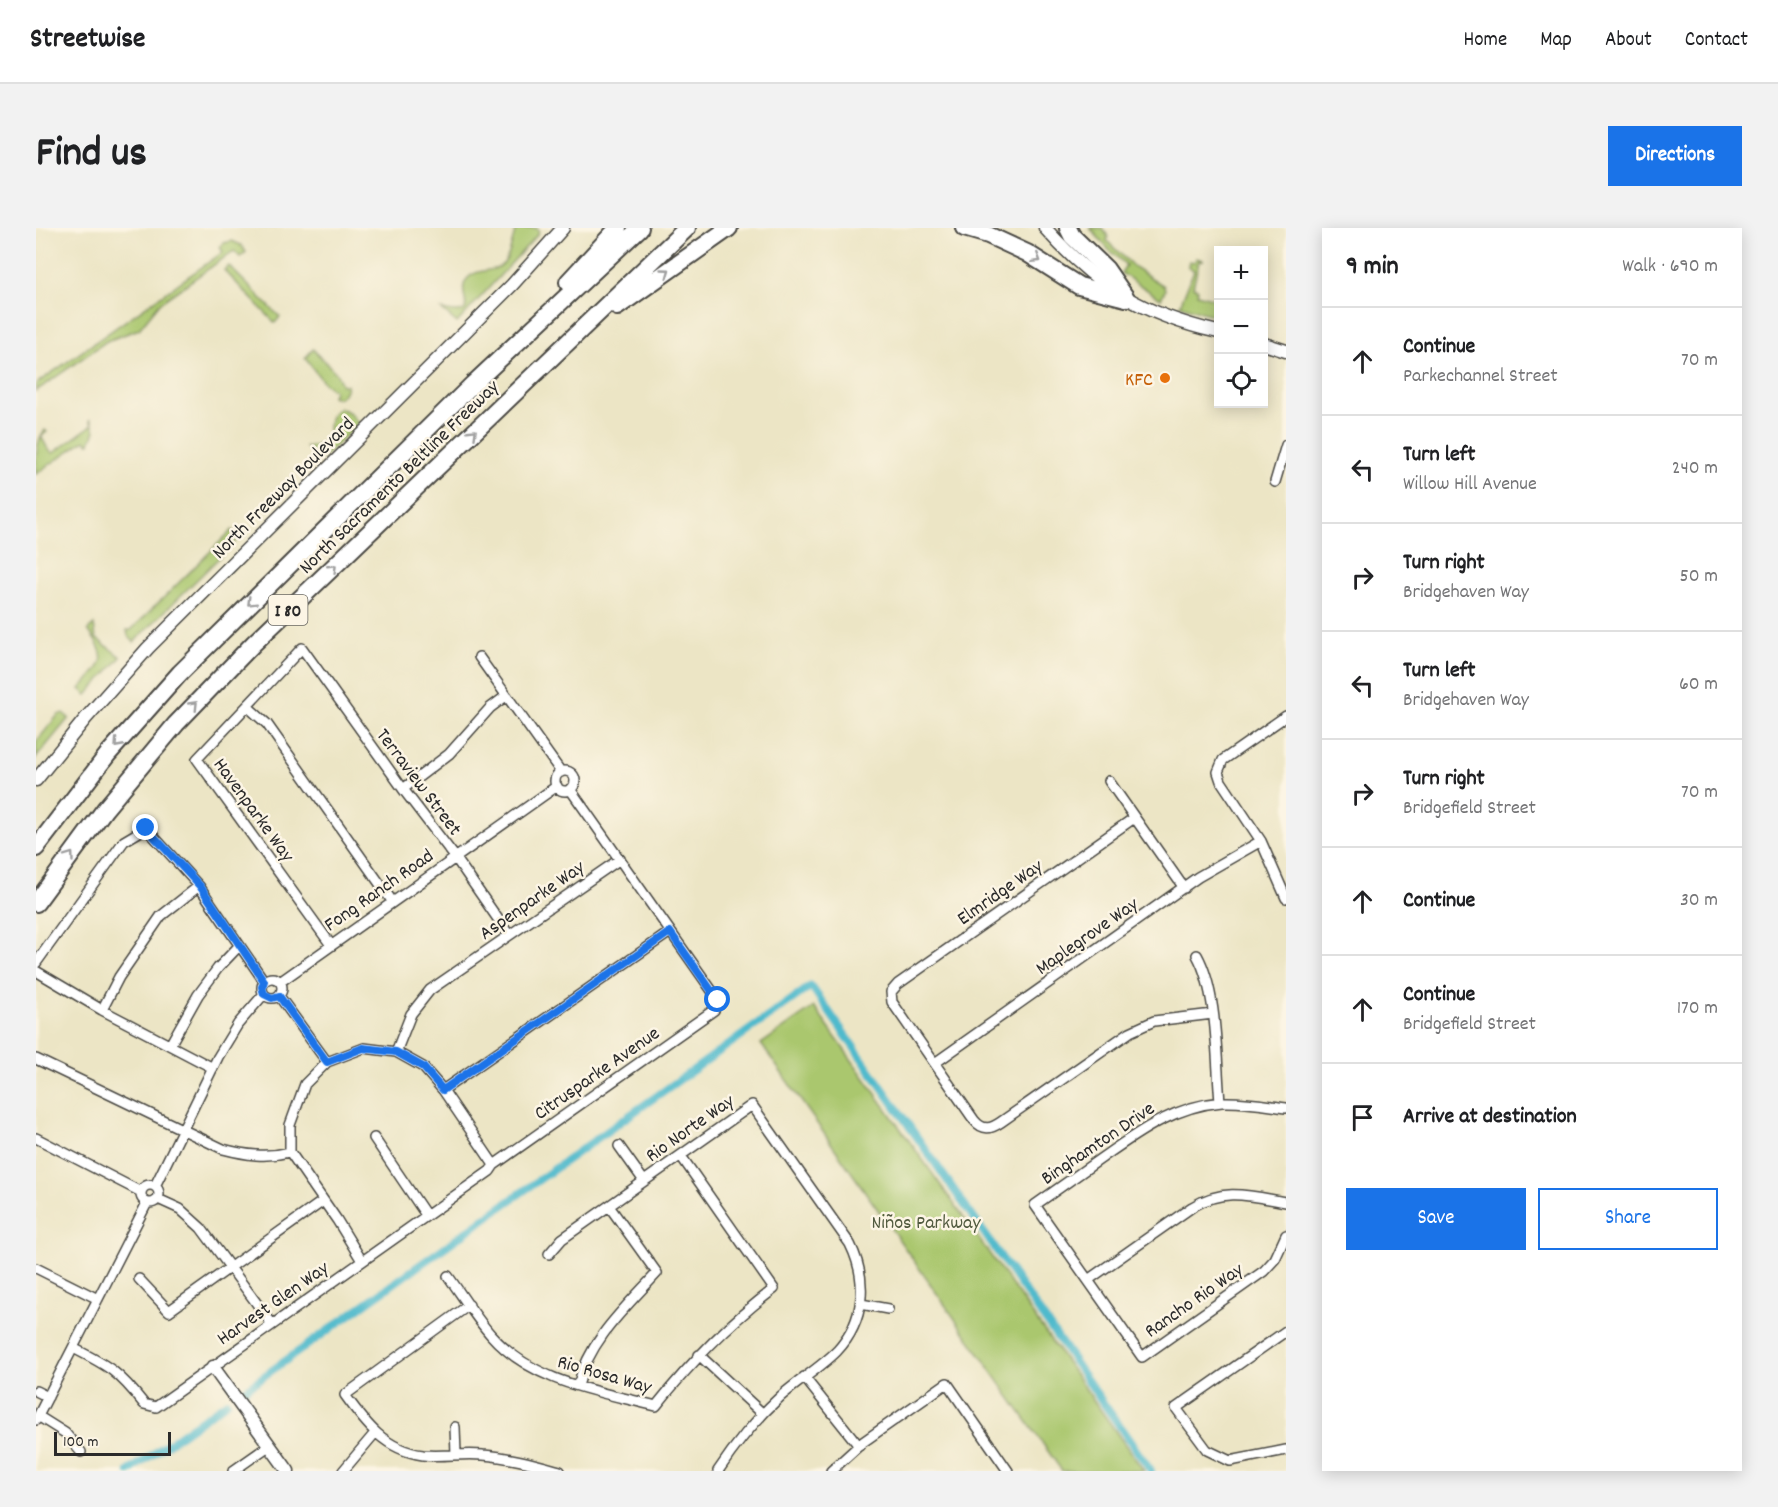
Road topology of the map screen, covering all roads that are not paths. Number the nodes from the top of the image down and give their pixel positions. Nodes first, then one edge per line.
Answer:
1 (563, 228) edge
2 (618, 228) edge
3 (640, 228) edge
4 (687, 228) edge
5 (729, 228) edge
6 (964, 228) edge
7 (1045, 228) edge
8 (1068, 228) edge
9 (1126, 298) junction
10 (1214, 331) edge
11 (568, 343) junction
12 (1268, 346) edge
13 (1286, 351) edge
14 (473, 384) junction
15 (1286, 445) edge
16 (1275, 482) dead end
17 (302, 648) joint
18 (479, 657) dead end
19 (506, 696) junction
20 (247, 706) junction
21 (1286, 716) edge
22 (561, 772) junction
23 (36, 780) edge
24 (1109, 781) dead end
25 (556, 786) junction
26 (403, 789) junction
27 (570, 789) junction
28 (1134, 818) junction
29 (1260, 841) junction
30 (36, 848) edge
31 (454, 857) junction
32 (620, 859) junction
33 (200, 886) junction
34 (1184, 888) junction
35 (1286, 898) edge
36 (392, 901) junction
37 (36, 903) edge
38 (670, 932) junction
39 (509, 936) junction
40 (331, 945) junction
41 (239, 946) junction
42 (1197, 955) dead end
43 (36, 963) edge
44 (36, 971) edge
45 (264, 981) junction
46 (280, 982) junction
47 (264, 994) junction
48 (279, 996) junction
49 (102, 1010) junction
50 (1212, 1014) junction
51 (170, 1045) junction
52 (396, 1052) junction
53 (36, 1059) edge
54 (327, 1062) junction
55 (935, 1063) junction
56 (213, 1068) junction
57 (443, 1090) junction
58 (1220, 1102) junction
59 (1286, 1108) edge
60 (182, 1130) junction
61 (36, 1138) edge
62 (374, 1138) dead end
63 (619, 1146) dead end
64 (290, 1152) junction
65 (681, 1156) junction
66 (494, 1165) junction
67 (644, 1181) junction
68 (155, 1186) junction
69 (141, 1192) junction
70 (158, 1199) junction
71 (323, 1201) junction
72 (1286, 1202) edge
73 (147, 1203) junction
74 (1035, 1204) joint
75 (609, 1206) junction
76 (426, 1215) junction
77 (1286, 1235) edge
78 (549, 1254) dead end
79 (362, 1261) junction
80 (36, 1268) edge
81 (230, 1268) junction
82 (448, 1276) dead end
83 (139, 1279) dead end
84 (1088, 1280) junction
85 (98, 1299) junction
86 (861, 1304) junction
87 (469, 1305) junction
88 (888, 1309) dead end
89 (272, 1324) junction
90 (1286, 1331) edge
91 (73, 1348) junction
92 (699, 1355) junction
93 (213, 1366) junction
94 (804, 1377) junction
95 (578, 1386) junction
96 (36, 1391) edge
97 (48, 1397) junction
98 (763, 1414) junction
99 (37, 1418) edge
100 (455, 1427) dead end
101 (375, 1433) junction
102 (270, 1444) junction
103 (859, 1446) junction
104 (1286, 1450) edge
105 (81, 1452) dead end
106 (456, 1454) junction
107 (233, 1471) edge
108 (288, 1471) edge
109 (343, 1471) edge
110 (560, 1471) edge
111 (718, 1471) edge
112 (831, 1471) edge
113 (1008, 1471) edge

1 - 23 street, North Freeway Boulevard
2 - 14 highway
3 - 14 highway, North Sacramento Beltline Freeway / I 80
4 - 11 highway, North Sacramento Beltline Freeway / I 80
11 -> 5 highway
6 -> 9 highway
7 - 9 street
8 - 9 highway
9 - 10 street
37 -> 11 highway, North Sacramento Beltline Freeway / I 80
12 - 13 street
14 -> 30 highway, North Sacramento Beltline Freeway / I 80
15 - 16 street
17 - 20 street, Havenparke Way
17 - 26 street, Terraview Street
18 - 19 street
19 - 22 street
19 - 26 street
20 - 36 street
20 - 40 street, Havenparke Way
21 - 29 street
22 - 25 street
22 - 27 street
24 - 28 street
25 - 27 street
25 - 31 street, Fong Ranch Road
26 - 31 street, Terraview Street
27 - 32 street
28 - 34 street
28 - 55 street, Elmridge Way
29 - 34 street, Maplegrove Way
29 - 35 street
31 - 36 street, Fong Ranch Road
31 - 39 street, Terraview Street
32 - 38 street
32 - 39 street, Aspenparke Way
33 - 41 street
33 - 43 street
33 - 49 street
34 - 55 street, Maplegrove Way
36 - 40 street, Fong Ranch Road
38 - 57 street
38 - 66 street, Citrusparke Avenue
39 - 52 street, Aspenparke Way
40 - 46 street, Fong Ranch Road
41 - 45 street
41 - 51 street
42 - 50 street
44 - 49 street
45 - 46 street
45 - 47 street
46 - 48 street
47 - 48 street
47 - 56 street
48 - 54 street
49 - 51 street
50 - 55 street
50 - 58 street
51 - 56 street
52 - 54 street
52 - 57 street
53 - 60 street
54 - 64 street
56 - 60 street
57 - 66 street
58 - 59 street, Binghamton Drive
58 - 74 street, Binghamton Drive
60 - 64 street
60 - 68 street
61 - 69 street
62 - 76 street
63 - 67 street
64 - 71 street
65 - 67 street, Rio Norte Way
65 - 86 street, Rio Norte Way
65 - 92 street
66 - 76 street, Harvest Glen Way
67 - 75 street, Rio Norte Way
68 - 69 street
68 - 70 street
69 - 73 street
70 - 73 street
70 - 81 street
71 - 79 street
71 - 81 street
72 - 84 street
73 - 85 street
74 - 84 street, Rancho Rio Way
75 - 78 street, Rio Norte Way
75 - 95 street
76 - 79 street, Harvest Glen Way
77 - 84 street, Rancho Rio Way
79 - 89 street, Harvest Glen Way
80 - 85 street
81 - 83 street
81 - 89 street
82 - 87 street, Rio Rosa Way
85 - 91 street
86 - 88 street
86 - 94 street
87 - 95 street, Rio Rosa Way
87 - 101 street
89 - 93 street, Harvest Glen Way
90 - 104 street
91 - 93 street, Harvest Glen Way
91 - 97 street
92 - 95 street, Rio Rosa Way
92 - 98 street
93 - 102 street
94 - 98 street
94 - 103 street
96 - 97 street
97 - 99 street
98 - 111 street
99 - 105 street
100 - 106 street
101 - 106 street
101 - 109 street
102 - 107 street
102 - 108 street
103 - 112 street
103 - 113 street
106 - 110 street

